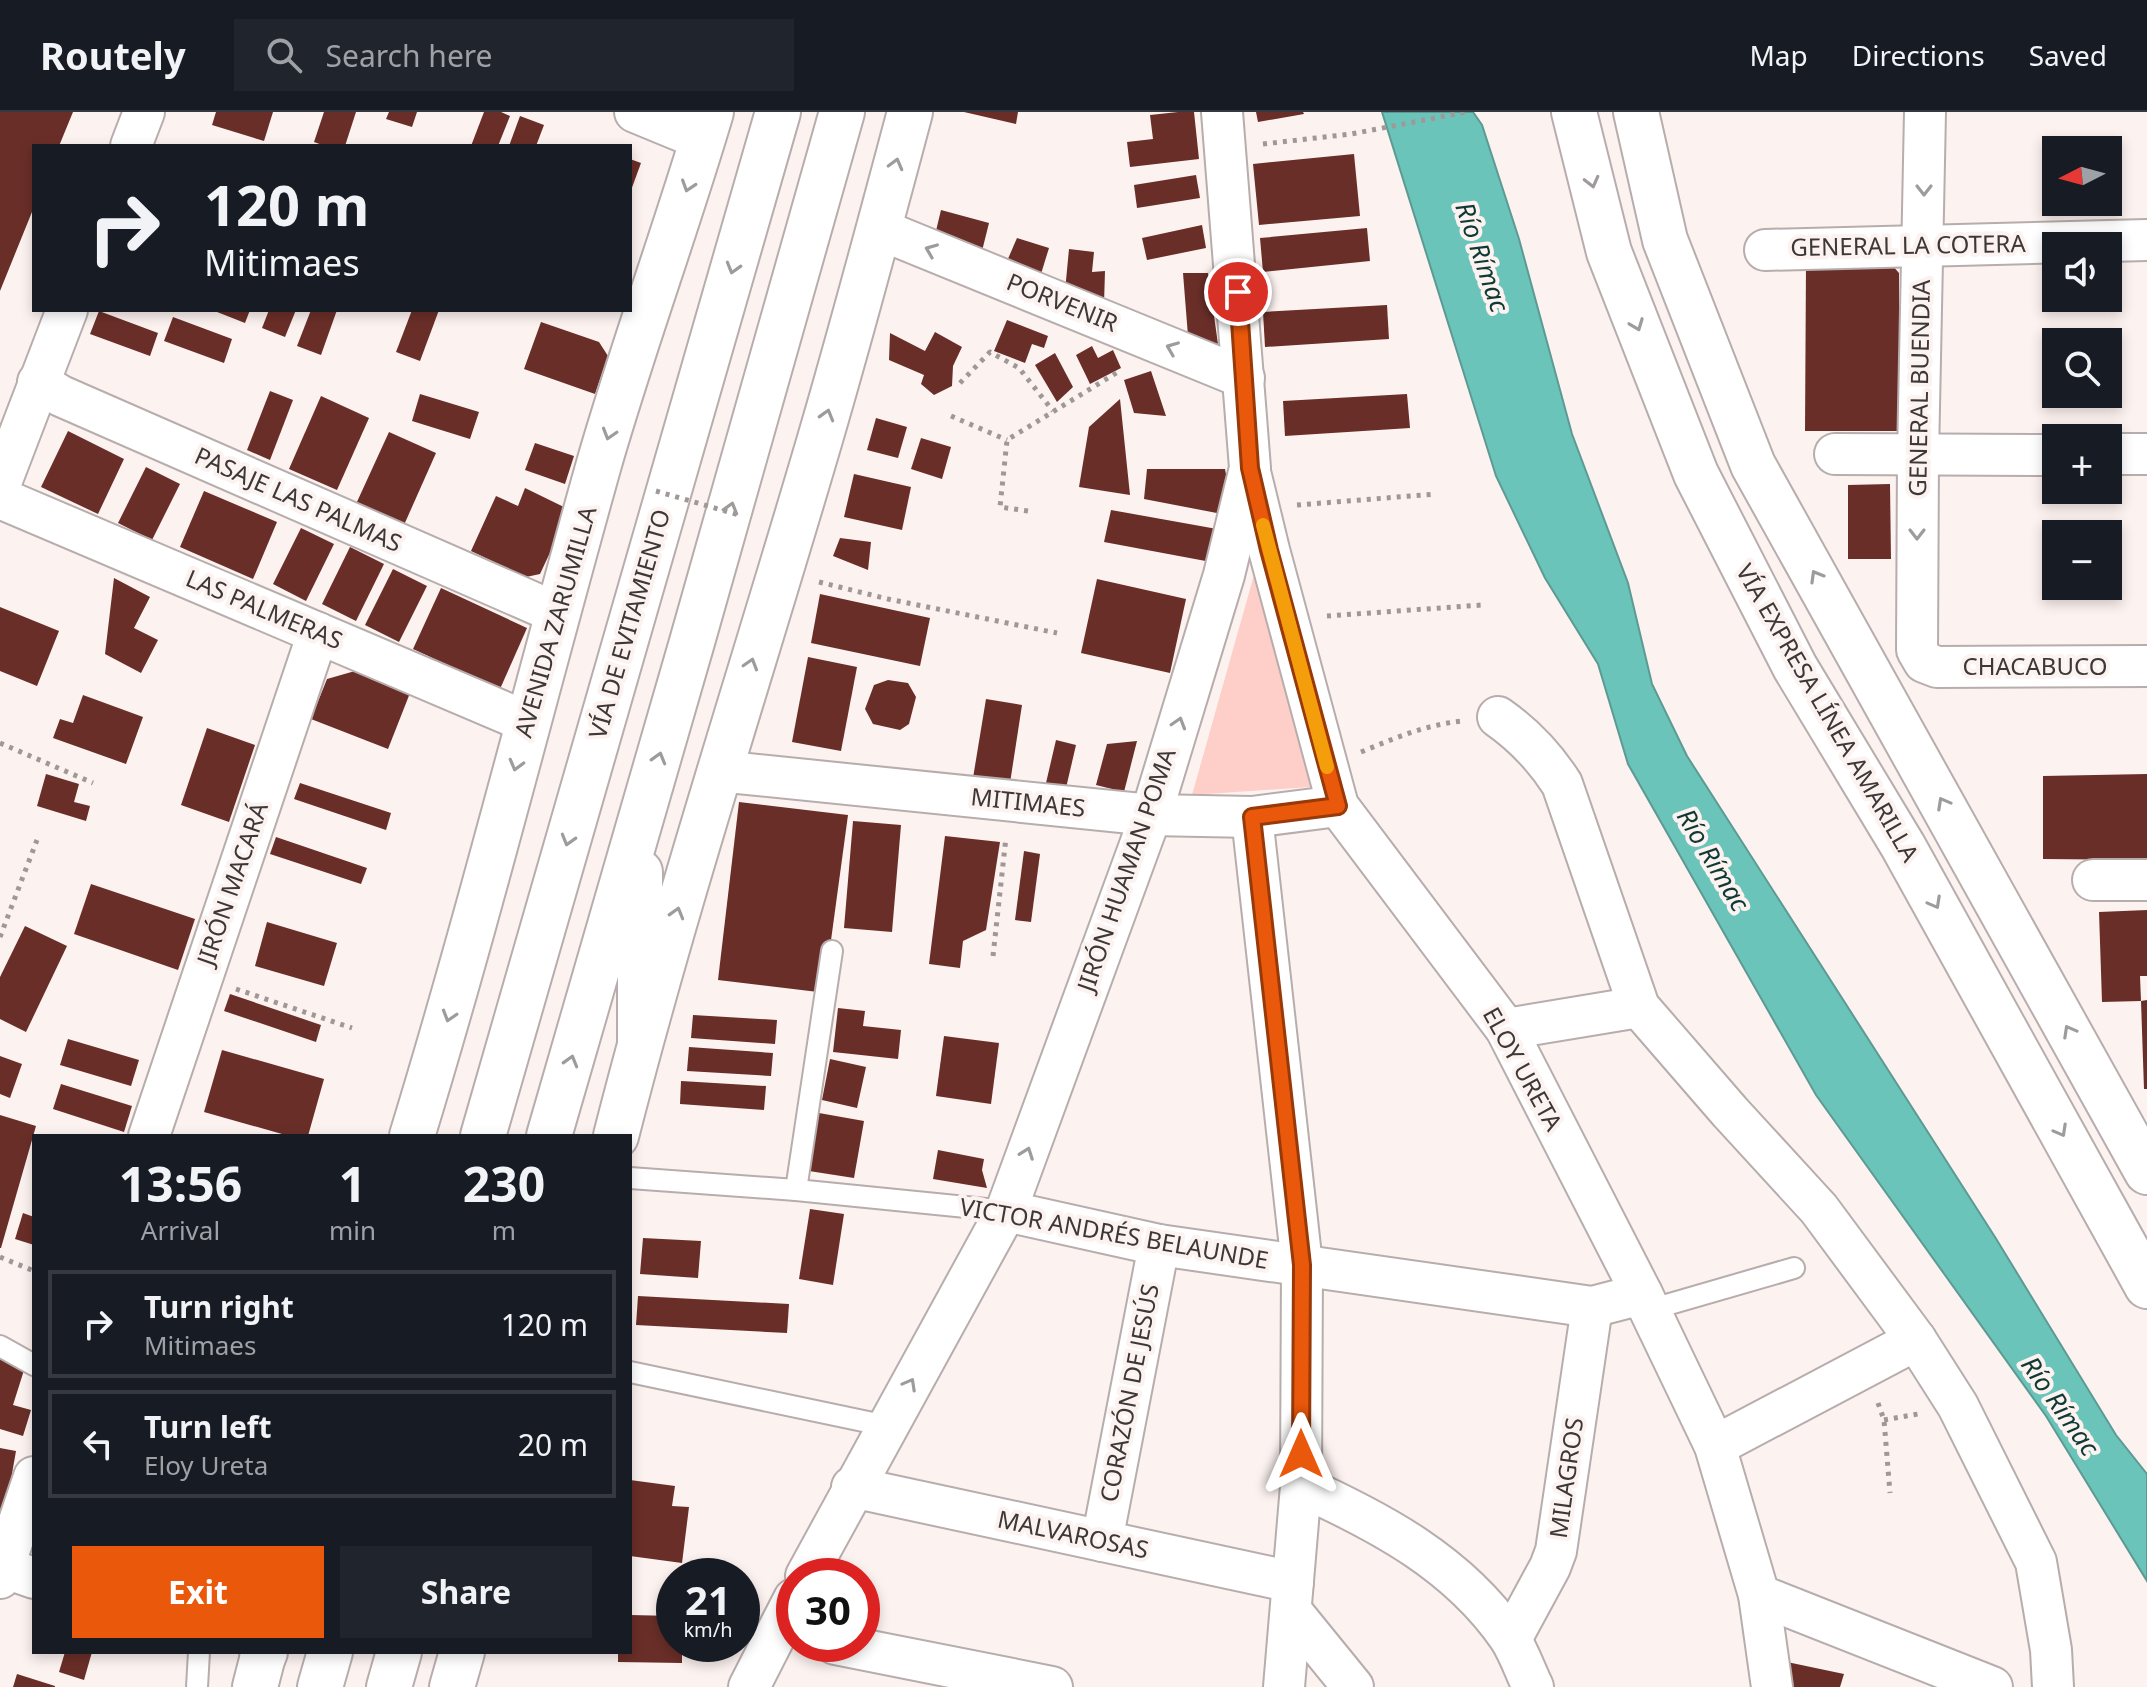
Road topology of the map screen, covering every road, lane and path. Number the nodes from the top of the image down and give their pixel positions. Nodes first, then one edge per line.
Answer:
1 (144, 112) edge
2 (635, 112) edge
3 (778, 112) edge
4 (842, 112) edge
5 (910, 112) edge
6 (1466, 112) edge
7 (1574, 112) edge
8 (1636, 112) edge
9 (1925, 112) edge
10 (707, 126) edge
11 (1224, 130) edge
12 (132, 144) edge
13 (879, 229) junction
14 (2147, 240) edge
15 (1924, 245) junction
16 (1765, 250) dead end
17 (66, 312) edge
18 (1163, 344) junction
19 (1244, 378) junction
20 (38, 382) junction
21 (960, 383) dead end
22 (1053, 411) junction
23 (951, 416) dead end
24 (1007, 440) junction
25 (1835, 454) dead end
26 (2122, 454) edge
27 (2147, 454) edge
28 (2042, 455) edge
29 (1918, 456) junction
30 (1250, 468) junction
31 (0, 485) edge
32 (656, 491) dead end
33 (1436, 494) dead end
34 (0, 498) edge
35 (1259, 508) junction
36 (1028, 511) dead end
37 (739, 515) dead end
38 (779, 572) junction
39 (1482, 605) dead end
40 (559, 614) junction
41 (1287, 619) junction
42 (318, 633) junction
43 (1057, 633) dead end
44 (1924, 662) joint
45 (2147, 666) edge
46 (1498, 717) joint
47 (527, 722) junction
48 (0, 743) edge
49 (1327, 766) junction
50 (718, 771) junction
51 (93, 783) dead end
52 (1010, 801) junction
53 (1338, 806) junction
54 (1151, 815) junction
55 (1252, 817) junction
56 (640, 822) junction
57 (37, 840) dead end
58 (2093, 880) dead end
59 (2147, 880) edge
60 (0, 937) edge
61 (832, 951) dead end
62 (993, 956) dead end
63 (202, 978) junction
64 (1639, 1007) junction
65 (352, 1028) dead end
66 (1506, 1029) junction
67 (640, 1042) junction
68 (150, 1134) edge
69 (413, 1134) edge
70 (484, 1134) edge
71 (550, 1134) edge
72 (617, 1134) edge
73 (2147, 1172) edge
74 (632, 1178) edge
75 (796, 1190) junction
76 (1006, 1211) junction
77 (1159, 1245) junction
78 (0, 1257) edge
79 (1302, 1265) junction
80 (1794, 1268) dead end
81 (32, 1270) edge
82 (2147, 1286) edge
83 (1645, 1302) junction
84 (1592, 1307) junction
85 (1916, 1340) junction
86 (0, 1346) edge
87 (32, 1364) edge
88 (1865, 1367) junction
89 (632, 1372) edge
90 (887, 1426) junction
91 (1715, 1446) junction
92 (32, 1485) edge
93 (1301, 1486) junction
94 (852, 1487) junction
95 (1890, 1493) dead end
96 (1102, 1541) junction
97 (815, 1558) edge
98 (9, 1573) edge
99 (1759, 1595) junction
100 (1293, 1597) junction
101 (1511, 1639) junction
102 (776, 1642) edge
103 (880, 1653) edge
104 (199, 1654) edge
105 (329, 1654) edge
106 (398, 1654) edge
107 (461, 1654) edge
108 (2052, 1669) edge
109 (197, 1687) edge
110 (320, 1687) edge
111 (389, 1687) edge
112 (452, 1687) edge
113 (749, 1687) edge
114 (1052, 1687) edge
115 (1284, 1687) edge
116 (1353, 1687) edge
117 (1533, 1687) edge
118 (1772, 1687) edge
119 (1992, 1687) edge
120 (2008, 1687) edge

1 - 12 street
2 - 10 street
3 -> 70 main road, VÍA DE EVITAMIENTO
56 -> 4 main road
13 -> 5 main road
6 - 11 path
7 -> 82 main road, VÍA EXPRESA LÍNEA AMARILLA
73 -> 8 main road
9 -> 15 street, GENERAL BUENDIA
10 -> 40 main road, AVENIDA ZARUMILLA
11 - 19 street, JIRÓN HUAMAN POMA
18 -> 13 street, PORVENIR
38 -> 13 main road
14 - 15 street, GENERAL LA COTERA
15 - 16 street, GENERAL LA COTERA
15 - 29 street, GENERAL BUENDIA
17 - 20 street
19 -> 18 street, PORVENIR
18 - 22 path
19 - 30 street, JIRÓN HUAMAN POMA
20 - 31 street
20 - 40 street, PASAJE LAS PALMAS
21 - 22 path
22 - 24 path
23 - 24 path
24 - 36 path
25 - 29 street
26 - 27 street
28 - 29 street
29 -> 44 street, GENERAL BUENDIA
30 - 35 street, ELOY URETA
54 -> 30 street, JIRÓN HUAMAN POMA
32 - 37 path, bridge
33 - 35 path
34 - 42 street, LAS PALMERAS
35 - 41 street, ELOY URETA
38 - 43 path
50 -> 38 main road
39 - 41 path
40 - 47 main road, AVENIDA ZARUMILLA
41 - 49 street, ELOY URETA
42 - 47 street, LAS PALMERAS
42 - 63 street, JIRÓN MACARÁ
44 - 45 street, CHACABUCO
46 - 49 path
46 - 64 street
47 -> 69 main road, AVENIDA ZARUMILLA
48 - 51 path
49 - 53 street, ELOY URETA
50 - 52 street, MITIMAES
67 -> 50 main road
52 - 54 street, MITIMAES
52 - 62 path
53 - 55 street, MITIMAES
53 - 66 street, ELOY URETA
54 - 55 street, MITIMAES
76 -> 54 street, JIRÓN HUAMAN POMA
55 - 79 street
56 - 67 main road
71 -> 56 main road
57 - 60 path
58 - 59 street
61 - 75 lane
63 - 65 path
63 - 68 street, JIRÓN MACARÁ
64 - 66 street
64 - 85 street
66 - 83 street, ELOY URETA
67 - 72 main road
74 - 75 lane, VICTOR ANDRÉS BELAUNDE
75 - 76 lane, VICTOR ANDRÉS BELAUNDE
76 - 77 street, VICTOR ANDRÉS BELAUNDE
90 -> 76 street, JIRÓN HUAMAN POMA
77 - 79 street, VICTOR ANDRÉS BELAUNDE
77 - 96 street, CORAZÓN DE JESÚS
78 - 81 path
79 - 84 street, VICTOR ANDRÉS BELAUNDE
79 - 93 street
80 - 83 lane
83 - 84 street, VICTOR ANDRÉS BELAUNDE
83 - 91 street, ELOY URETA
84 - 101 street, MILAGROS
85 - 88 street
85 - 108 street
86 - 87 lane
88 - 91 street
88 - 95 path
89 - 90 lane
90 - 94 street, JIRÓN HUAMAN POMA
91 - 99 street, ELOY URETA
92 - 98 street
93 - 100 street
93 - 101 street
94 - 96 street, MALVAROSAS
94 - 97 street, JIRÓN HUAMAN POMA
96 - 100 street, MALVAROSAS
99 - 118 street, ELOY URETA
99 - 119 street
100 - 115 street
100 - 116 street
101 - 117 street
102 - 113 street
103 - 114 street
104 - 109 lane
105 - 110 main road
106 - 111 main road
107 - 112 main road
108 - 120 street

